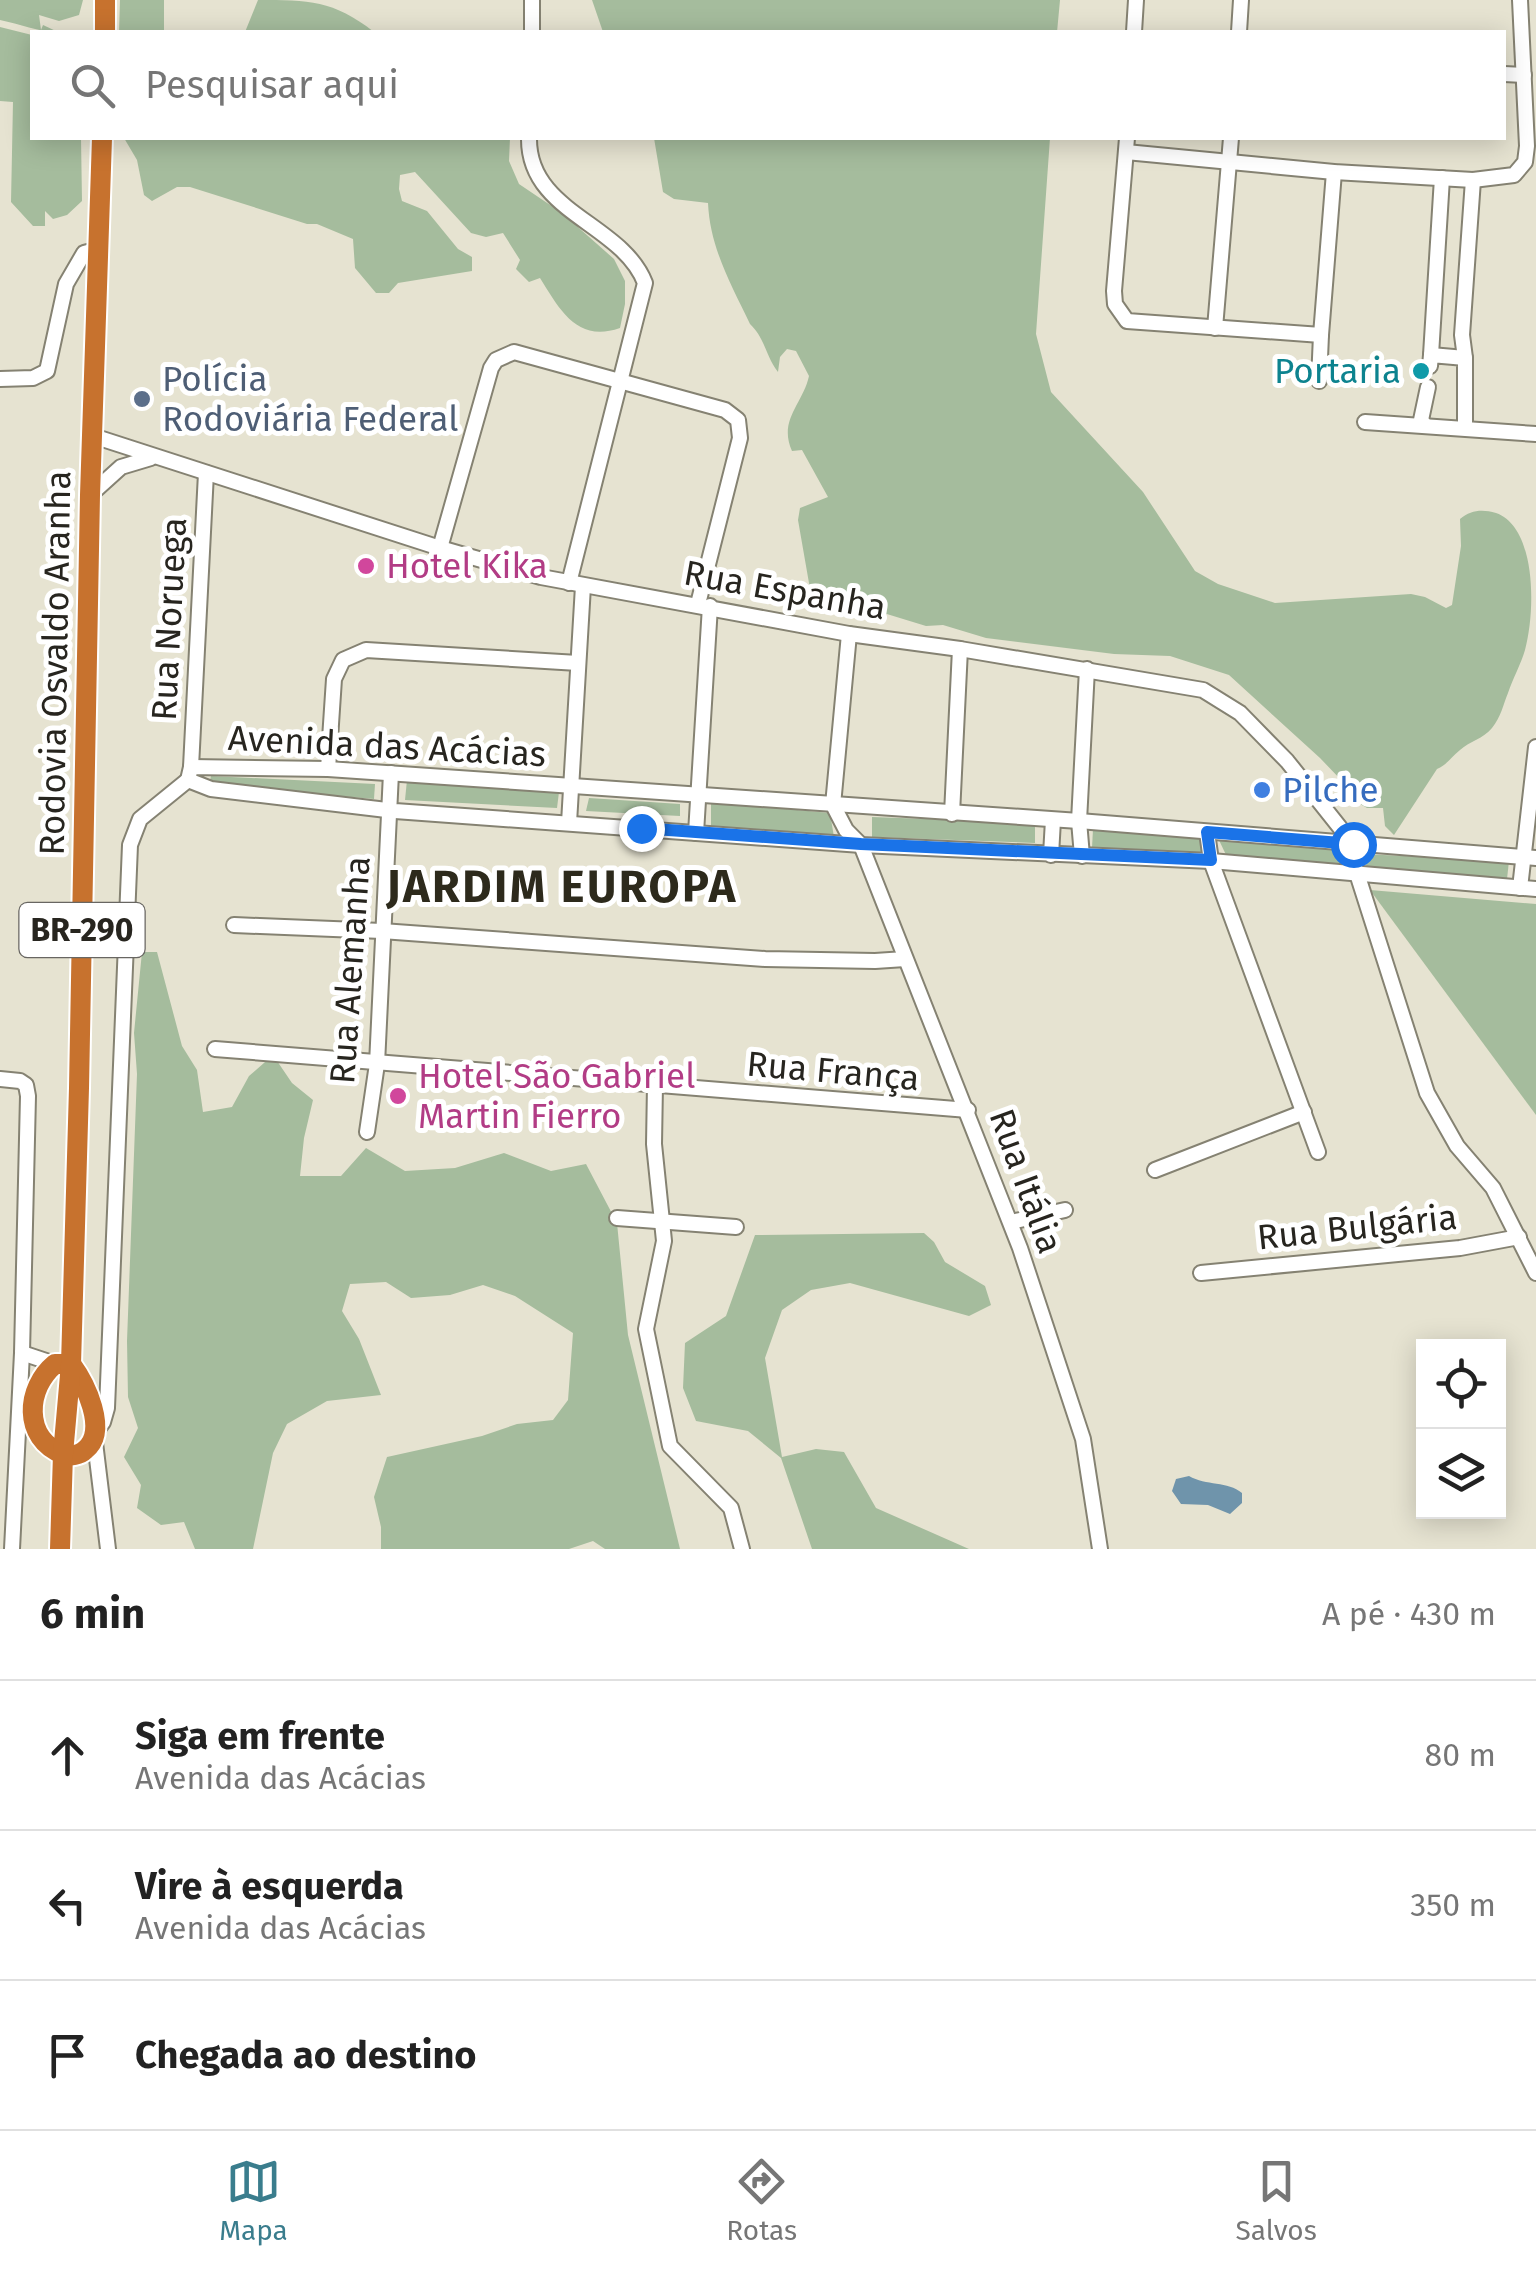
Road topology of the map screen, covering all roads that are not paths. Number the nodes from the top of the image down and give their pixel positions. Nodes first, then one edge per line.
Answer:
1 (105, 0) edge
2 (532, 0) edge
3 (1136, 0) edge
4 (1240, 0) edge
5 (1520, 0) edge
6 (104, 30) edge
7 (532, 30) edge
8 (1134, 30) edge
9 (1239, 30) edge
10 (1506, 74) edge
11 (1524, 75) junction
12 (102, 140) edge
13 (1230, 140) edge
14 (529, 141) edge
15 (1126, 145) edge
16 (1228, 162) junction
17 (1334, 172) junction
18 (1442, 178) junction
19 (1473, 180) junction
20 (99, 249) junction
21 (1215, 328) junction
22 (1322, 335) junction
23 (1465, 358) junction
24 (0, 379) edge
25 (621, 381) junction
26 (1318, 381) dead end
27 (1428, 387) dead end
28 (1365, 422) dead end
29 (1424, 424) junction
30 (1465, 428) junction
31 (1536, 434) edge
32 (93, 436) junction
33 (156, 457) junction
34 (206, 473) junction
35 (90, 495) junction
36 (440, 548) junction
37 (576, 584) junction
38 (704, 605) junction
39 (850, 634) junction
40 (960, 648) junction
41 (578, 663) junction
42 (1087, 669) junction
43 (1536, 747) edge
44 (328, 769) junction
45 (391, 773) junction
46 (190, 774) junction
47 (570, 786) junction
48 (699, 794) junction
49 (833, 805) junction
50 (390, 810) junction
51 (952, 814) junction
52 (1052, 820) junction
53 (1079, 821) junction
54 (569, 824) junction
55 (1207, 832) junction
56 (696, 833) junction
57 (861, 844) junction
58 (1353, 844) junction
59 (1051, 855) junction
60 (1082, 856) junction
61 (1530, 857) edge
62 (1211, 860) junction
63 (1356, 868) junction
64 (1526, 884) edge
65 (234, 925) dead end
66 (382, 931) junction
67 (905, 959) junction
68 (214, 1048) dead end
69 (377, 1064) junction
70 (0, 1079) edge
71 (656, 1085) junction
72 (968, 1110) junction
73 (1304, 1112) junction
74 (367, 1132) dead end
75 (1318, 1152) dead end
76 (1156, 1170) dead end
77 (1066, 1210) dead end
78 (617, 1218) dead end
79 (664, 1221) junction
80 (1011, 1222) junction
81 (736, 1227) dead end
82 (1519, 1236) junction
83 (1201, 1273) dead end
84 (1536, 1273) edge
85 (22, 1353) junction
86 (63, 1364) junction
87 (25, 1403) junction
88 (94, 1434) junction
89 (63, 1454) junction
90 (12, 1549) edge
91 (60, 1549) edge
92 (108, 1549) edge
93 (742, 1549) edge
94 (1100, 1549) edge

1 - 6 highway
2 - 7 street
3 - 8 street
4 - 9 street
5 - 11 street
10 - 11 street
11 - 19 street
12 - 20 highway, Rodovia Osvaldo Aranha / BR-290
13 - 16 street
14 - 25 street
15 - 16 street
15 - 21 street
16 - 17 street
16 - 21 street
17 - 18 street
17 - 22 street
18 - 19 street
18 - 23 street
19 - 23 street
20 - 24 street
20 - 32 highway, Rodovia Osvaldo Aranha / BR-290
21 - 22 street
22 - 26 street
23 - 30 street
25 - 36 street
25 - 37 street
25 - 38 street
27 - 29 street
28 - 29 street
29 - 30 street
30 - 31 street
32 - 33 street, Rua Espanha
32 - 35 highway, Rodovia Osvaldo Aranha / BR-290
33 - 34 street, Rua Espanha
33 - 35 street
34 - 36 street, Rua Espanha
34 - 46 street, Rua Noruega
35 - 86 highway, Rodovia Osvaldo Aranha / BR-290
36 - 37 street, Rua Espanha
37 - 38 street, Rua Espanha
37 - 41 street
38 - 39 street, Rua Espanha
38 - 48 street
39 - 40 street, Rua Espanha
39 - 49 street
40 - 42 street, Rua Espanha
40 - 51 street
41 - 44 street
41 - 47 street
42 - 53 street
42 - 58 street, Rua Espanha
43 - 61 street
44 - 45 street, Avenida das Acácias
44 - 46 street, Avenida das Acácias
45 - 47 street, Avenida das Acácias
45 - 50 street, Rua Alemanha
46 - 50 street, Avenida das Acácias
46 - 88 street
47 - 48 street, Avenida das Acácias
47 - 54 street
48 - 49 street, Avenida das Acácias
48 - 56 street
49 - 51 street, Avenida das Acácias
49 - 57 street, Rua Itália
50 - 54 street, Avenida das Acácias
50 - 66 street, Rua Alemanha
51 - 52 street, Avenida das Acácias
52 - 53 street, Avenida das Acácias
52 - 59 street
53 - 55 street, Avenida das Acácias
53 - 60 street
54 - 56 street, Avenida das Acácias
55 - 58 street, Avenida das Acácias
55 - 62 street
56 - 57 street, Avenida das Acácias
57 - 59 street, Avenida das Acácias
57 - 67 street, Rua Itália
58 - 61 street, Avenida das Acácias
58 - 63 street
59 - 60 street, Avenida das Acácias
60 - 62 street, Avenida das Acácias
61 - 64 street, Avenida das Acácias
62 - 63 street, Avenida das Acácias
62 - 73 street
63 - 64 street, Avenida das Acácias
63 - 82 street
65 - 66 street
66 - 67 street
66 - 69 street, Rua Alemanha
67 - 72 street, Rua Itália
68 - 69 street, Rua França
69 - 71 street, Rua França
69 - 74 street, Rua Alemanha
70 - 85 street
71 - 72 street, Rua França
71 - 79 street
72 - 80 street, Rua Itália
73 - 75 street
73 - 76 street
77 - 80 street
78 - 79 street
79 - 81 street
79 - 93 street
80 - 94 street, Rua Itália
82 - 83 street, Rua Bulgária
82 - 84 street
85 - 86 street
85 - 87 street
86 - 87 highway
86 - 88 highway
86 - 89 highway, Rodovia Osvaldo Aranha / BR-290
87 - 89 highway
87 - 90 street
88 - 89 highway
88 - 92 street
89 - 91 highway, Rodovia Osvaldo Aranha / BR-290

